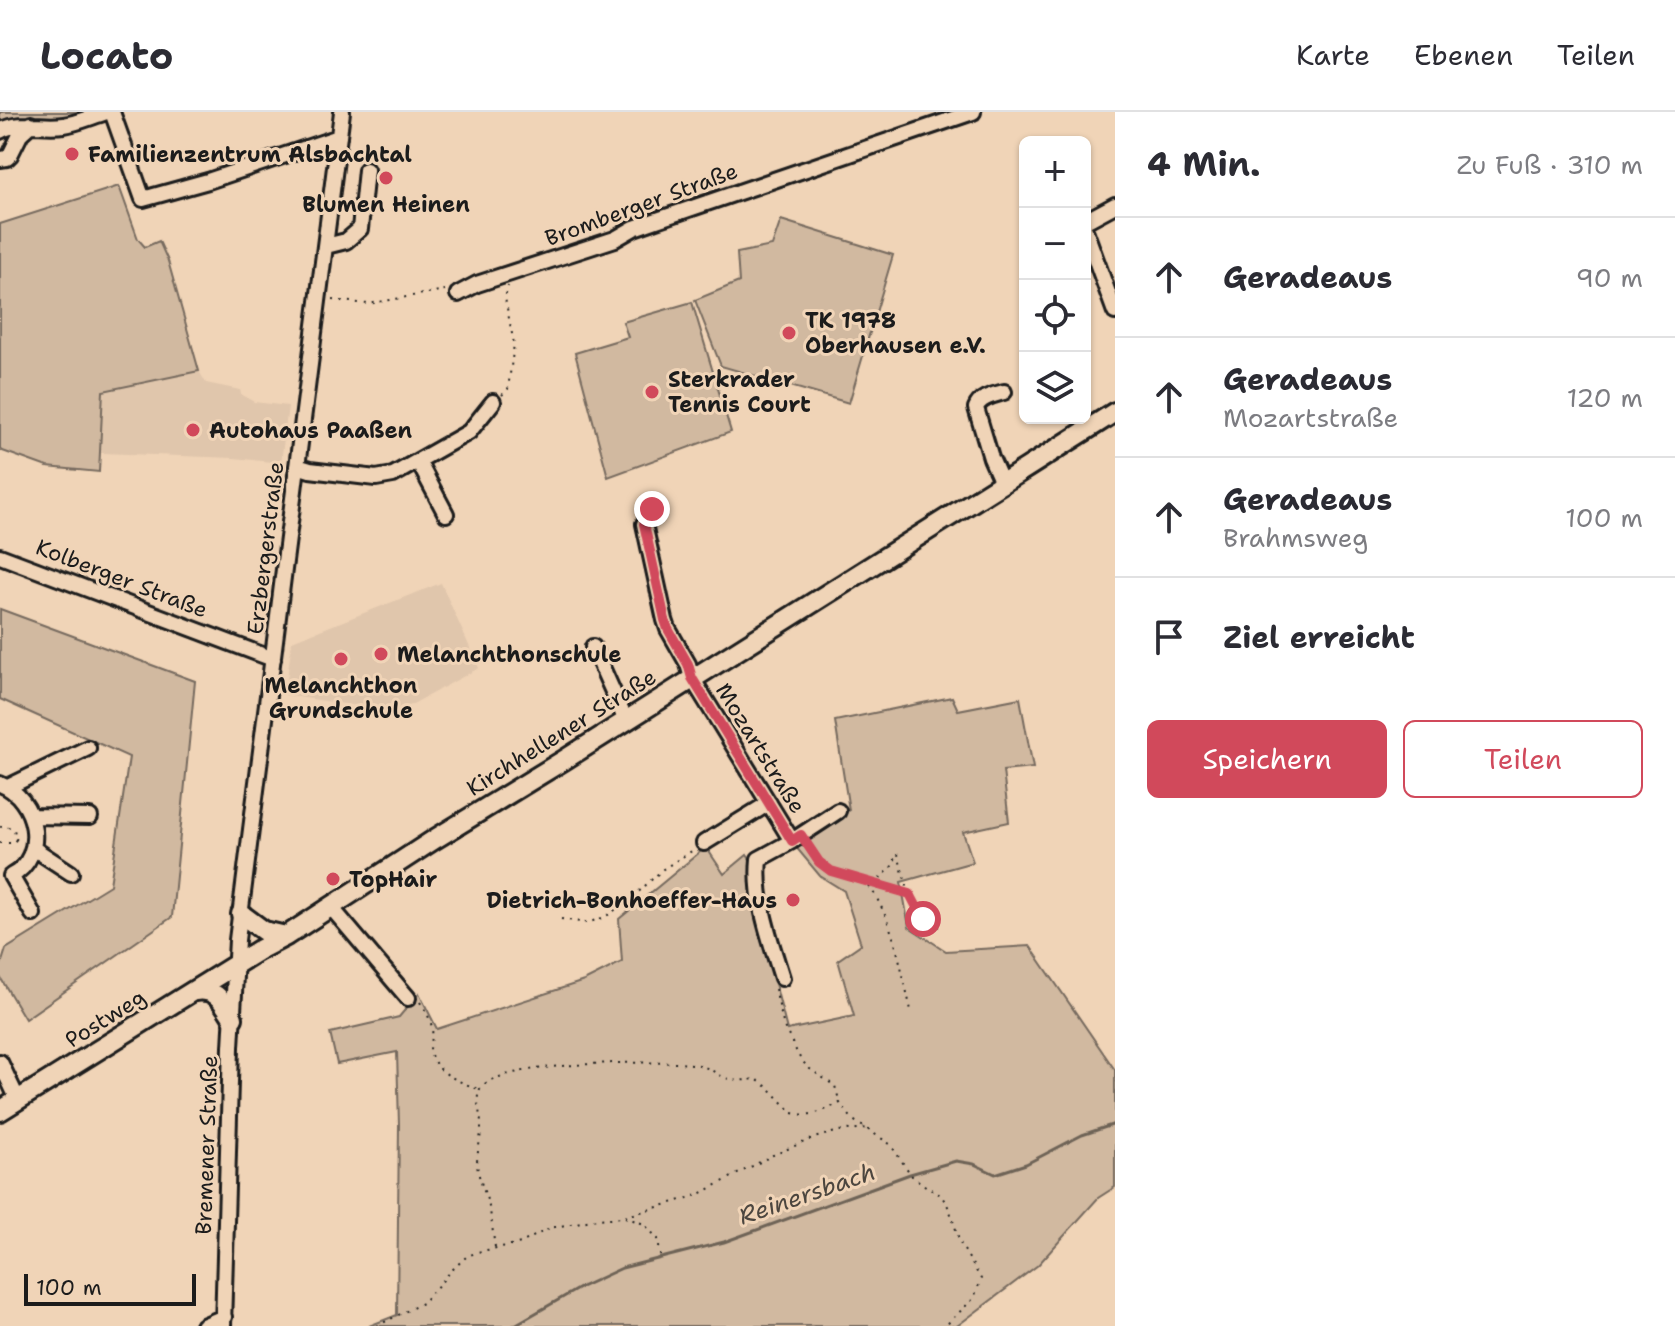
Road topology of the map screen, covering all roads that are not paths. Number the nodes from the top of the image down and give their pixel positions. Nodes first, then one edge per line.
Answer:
1 (110, 112) edge
2 (342, 112) edge
3 (973, 112) edge
4 (31, 124) junction
5 (0, 131) edge
6 (339, 137) junction
7 (0, 159) edge
8 (366, 170) dead end
9 (1115, 205) edge
10 (1091, 218) edge
11 (326, 246) junction
12 (1091, 248) edge
13 (458, 294) road end
14 (1115, 312) edge
15 (1004, 392) dead end
16 (493, 402) road end
17 (1115, 412) edge
18 (418, 461) junction
19 (297, 466) junction
20 (1002, 483) junction
21 (652, 509) dead end
22 (446, 514) dead end
23 (0, 556) edge
24 (593, 647) dead end
25 (273, 659) junction
26 (692, 678) junction
27 (626, 721) junction
28 (88, 748) dead end
29 (4, 786) edge
30 (769, 803) junction
31 (838, 811) dead end
32 (31, 816) junction
33 (90, 817) dead end
34 (796, 838) junction
35 (704, 843) road end
36 (33, 847) junction
37 (71, 873) dead end
38 (330, 906) junction
39 (33, 914) dead end
40 (241, 914) junction
41 (286, 936) junction
42 (235, 965) junction
43 (777, 978) road end
44 (195, 991) junction
45 (408, 998) road end
46 (233, 1018) junction
47 (0, 1062) edge
48 (18, 1100) junction
49 (0, 1111) edge
50 (224, 1322) edge
51 (203, 1326) edge

1 - 4 street
1 - 6 street
2 - 6 street, Erzbergerstraße
3 - 13 street, Bromberger Straße
4 - 5 street
4 - 7 street
6 - 11 street, Erzbergerstraße
8 - 11 street
9 - 10 street
11 - 19 street, Erzbergerstraße
12 - 14 street
15 - 20 street
16 - 18 street
17 - 20 main road, Kirchhellener Straße
18 - 19 street
18 - 22 street
19 - 25 street, Erzbergerstraße
20 - 26 main road, Kirchhellener Straße
21 - 26 street, Mozartstraße
23 - 25 street, Kolberger Straße
24 - 27 street
25 - 40 street, Erzbergerstraße
26 - 27 main road, Kirchhellener Straße
26 - 30 street, Mozartstraße
27 - 38 main road, Kirchhellener Straße
28 - 29 street
29 - 32 street
30 - 34 street, Mozartstraße
30 - 35 street
31 - 34 street
32 - 33 street
32 - 36 street
34 - 43 street
36 - 37 street
36 - 39 street
38 - 41 main road, Kirchhellener Straße
38 - 45 street
40 - 41 main road
40 - 42 street, Erzbergerstraße
41 - 42 main road, Kirchhellener Straße
42 - 44 main road, Postweg
42 - 46 street, Bremener Straße
44 - 46 main road
44 - 48 main road, Postweg
46 - 50 street, Bremener Straße
47 - 48 street
48 - 49 main road, Postweg
50 - 51 street

